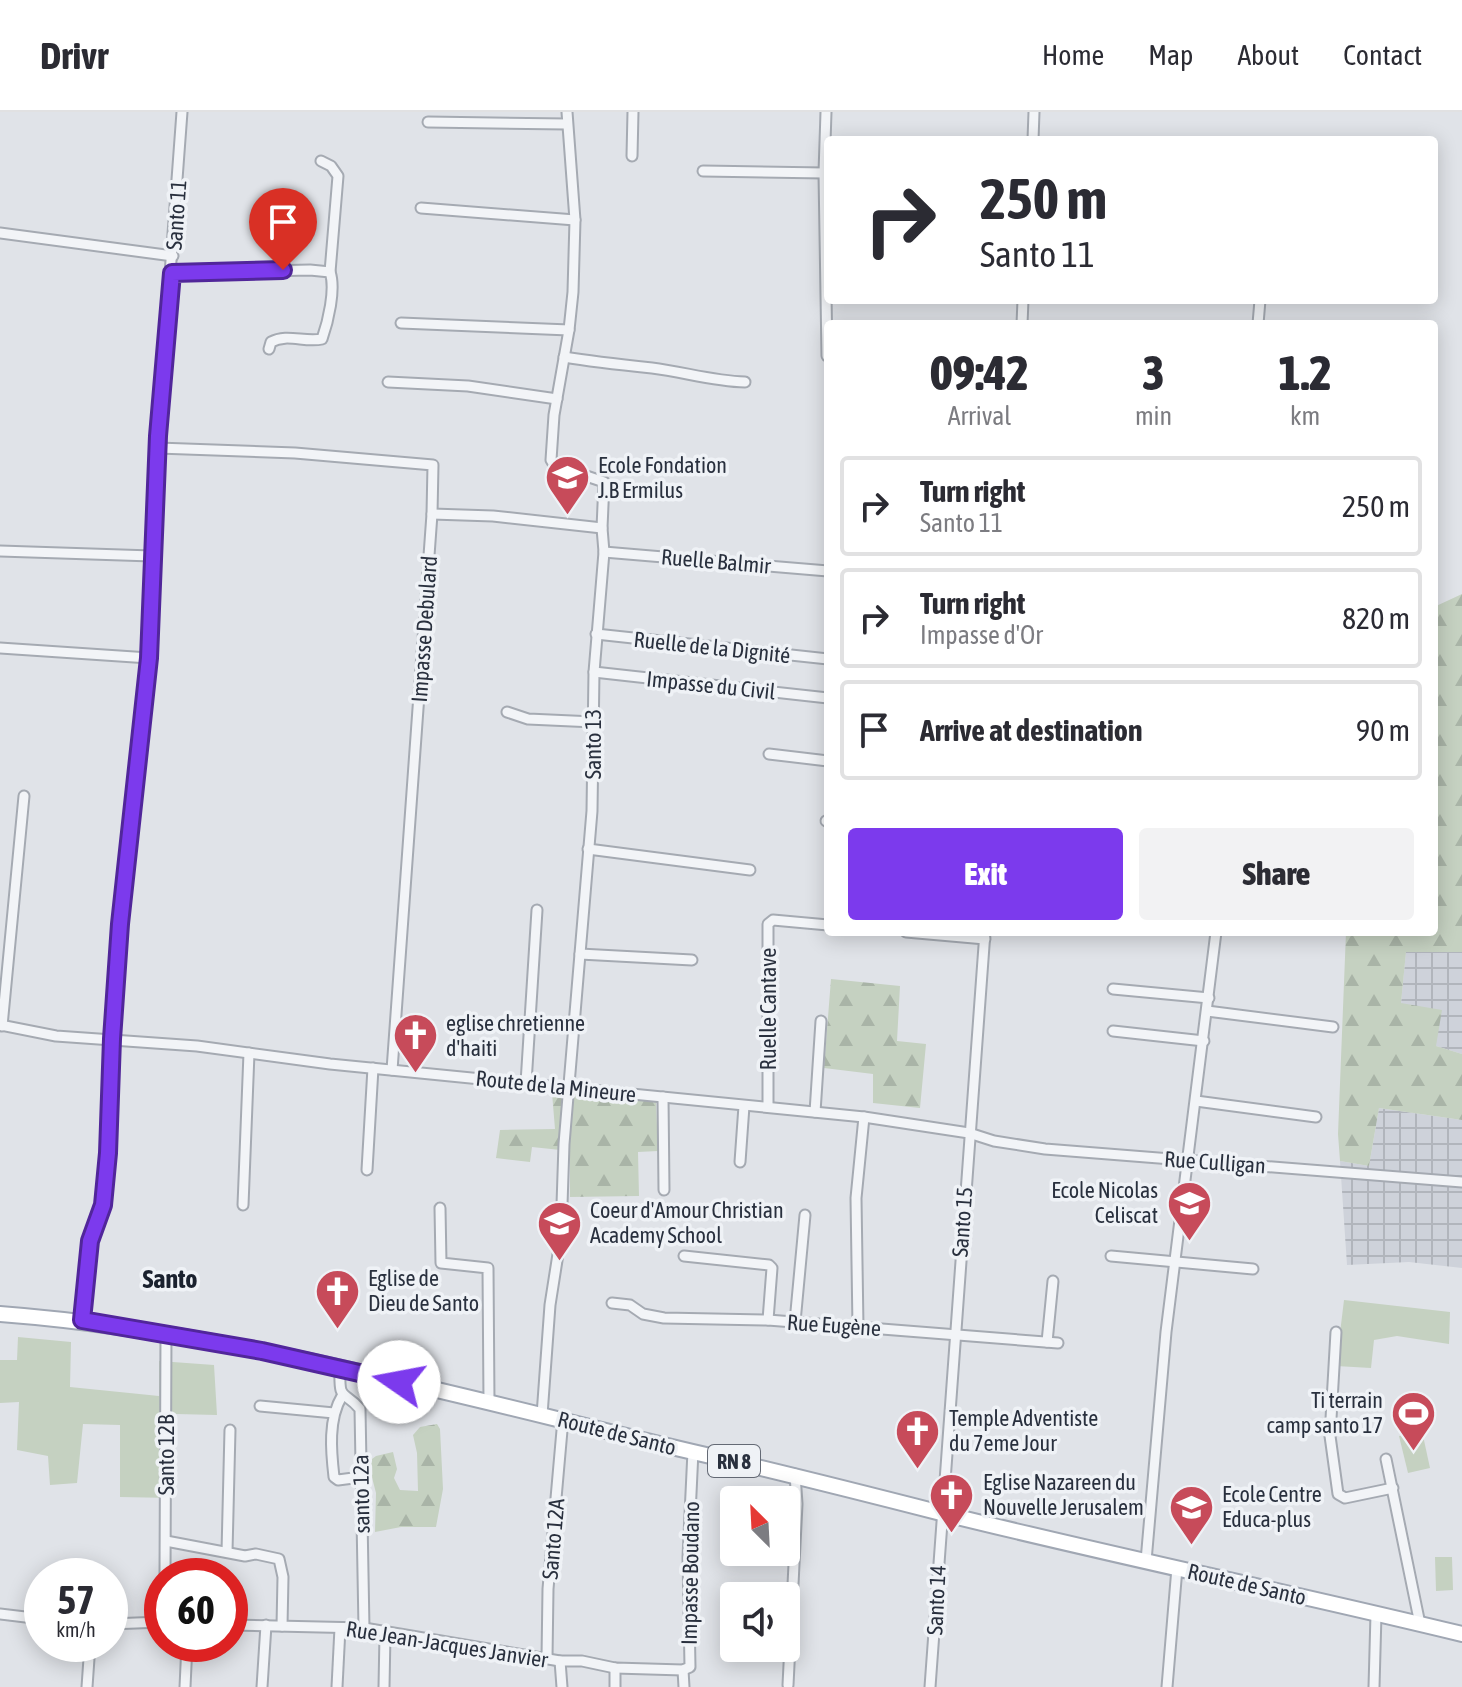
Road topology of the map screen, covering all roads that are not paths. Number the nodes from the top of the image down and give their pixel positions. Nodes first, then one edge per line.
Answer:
1 (182, 112) edge
2 (567, 112) edge
3 (633, 112) edge
4 (826, 112) edge
5 (1034, 112) edge
6 (428, 122) dead end
7 (566, 124) junction
8 (825, 136) edge
9 (1033, 136) edge
10 (632, 156) dead end
11 (321, 161) dead end
12 (703, 171) dead end
13 (824, 173) edge
14 (421, 208) dead end
15 (575, 220) junction
16 (0, 233) edge
17 (173, 256) junction
18 (330, 272) junction
19 (172, 273) junction
20 (401, 323) dead end
21 (569, 330) junction
22 (269, 349) dead end
23 (564, 357) junction
24 (388, 382) dead end
25 (745, 382) dead end
26 (557, 399) junction
27 (158, 448) junction
28 (432, 514) junction
29 (602, 528) junction
30 (0, 551) edge
31 (604, 552) junction
32 (152, 556) junction
33 (824, 571) edge
34 (596, 634) junction
35 (0, 648) edge
36 (149, 658) junction
37 (824, 659) edge
38 (594, 672) junction
39 (824, 698) edge
40 (507, 712) dead end
41 (594, 722) junction
42 (769, 754) dead end
43 (824, 761) edge
44 (24, 796) dead end
45 (588, 849) junction
46 (750, 870) dead end
47 (537, 910) dead end
48 (824, 925) edge
49 (985, 936) edge
50 (1216, 936) edge
51 (580, 954) junction
52 (692, 960) dead end
53 (1113, 989) dead end
54 (1209, 998) junction
55 (1207, 1011) junction
56 (821, 1021) dead end
57 (1, 1026) edge
58 (1333, 1027) dead end
59 (1113, 1031) dead end
60 (112, 1039) junction
61 (1204, 1041) junction
62 (249, 1053) junction
63 (373, 1068) junction
64 (392, 1070) junction
65 (526, 1083) junction
66 (568, 1088) junction
67 (663, 1097) junction
68 (1196, 1101) junction
69 (744, 1106) junction
70 (768, 1107) junction
71 (815, 1112) junction
72 (864, 1117) junction
73 (1316, 1117) dead end
74 (969, 1133) junction
75 (1188, 1160) junction
76 (740, 1162) dead end
77 (367, 1170) dead end
78 (1462, 1182) edge
79 (664, 1190) dead end
80 (243, 1205) dead end
81 (440, 1208) dead end
82 (805, 1215) dead end
83 (684, 1256) dead end
84 (1111, 1256) dead end
85 (1175, 1261) junction
86 (1253, 1269) dead end
87 (1053, 1281) dead end
88 (612, 1303) dead end
89 (0, 1314) edge
90 (82, 1320) junction
91 (768, 1320) junction
92 (795, 1322) junction
93 (858, 1327) junction
94 (1336, 1332) dead end
95 (166, 1333) junction
96 (954, 1334) junction
97 (340, 1369) junction
98 (342, 1396) junction
99 (489, 1402) junction
100 (260, 1406) dead end
101 (334, 1413) junction
102 (542, 1415) junction
103 (563, 1419) junction
104 (230, 1430) dead end
105 (693, 1451) junction
106 (1386, 1459) dead end
107 (795, 1474) junction
108 (361, 1477) junction
109 (1393, 1488) junction
110 (942, 1513) junction
111 (166, 1541) junction
112 (227, 1552) junction
113 (166, 1558) edge
114 (1146, 1561) junction
115 (1177, 1568) junction
116 (0, 1614) edge
117 (1376, 1614) junction
118 (24, 1617) edge
119 (1420, 1624) junction
120 (248, 1625) edge
121 (266, 1625) junction
122 (282, 1626) junction
123 (340, 1628) junction
124 (364, 1628) junction
125 (385, 1634) junction
126 (1462, 1634) edge
127 (547, 1658) junction
128 (560, 1661) junction
129 (89, 1662) edge
130 (186, 1662) edge
131 (615, 1668) junction
132 (683, 1670) junction
133 (788, 1685) edge
134 (87, 1687) edge
135 (185, 1687) edge
136 (262, 1687) edge
137 (337, 1687) edge
138 (384, 1687) edge
139 (562, 1687) edge
140 (615, 1687) edge
141 (684, 1687) edge
142 (930, 1687) edge
143 (1167, 1687) edge
144 (1374, 1687) edge

1 - 17 street, Santo 11
2 - 7 street, Santo 13
3 - 10 street
4 - 8 street
5 - 9 street
6 - 7 street
7 - 15 street, Santo 13
11 - 18 street
12 - 13 street
14 - 15 street
15 - 21 street, Santo 13
16 - 17 street
17 - 19 street, Santo 11
18 - 19 street
18 - 22 street
19 - 27 street, Santo 11
20 - 21 street
21 - 23 street, Santo 13
23 - 25 street
23 - 26 street, Santo 13
24 - 26 street
26 - 29 street, Santo 13
27 - 28 street, Impasse Debulard
27 - 32 street, Santo 11
28 - 29 street
28 - 64 street, Impasse Debulard
29 - 31 street, Santo 13
30 - 32 street
31 - 33 street, Ruelle Balmir
31 - 34 street, Santo 13
32 - 36 street, Santo 11
34 - 37 street, Ruelle de la Dignité
34 - 38 street, Santo 13
35 - 36 street
36 - 60 street, Santo 11
38 - 39 street, Impasse du Civil
38 - 41 street, Santo 13
40 - 41 street
41 - 45 street, Santo 13
42 - 43 street
44 - 57 street
45 - 46 street
45 - 51 street, Santo 13
47 - 65 street
48 - 70 street, Ruelle Cantave
49 - 74 street, Santo 15
50 - 54 street
51 - 52 street
51 - 66 street, Santo 13
53 - 54 street
54 - 55 street
55 - 58 street
55 - 61 street
56 - 71 street
57 - 60 street, Route de la Mineure
59 - 61 street
60 - 62 street, Route de la Mineure
60 - 90 street, Santo 11
61 - 68 street
62 - 63 street, Route de la Mineure
62 - 80 street
63 - 64 street, Route de la Mineure
63 - 77 street
64 - 65 street, Route de la Mineure
65 - 66 street, Route de la Mineure
66 - 67 street, Route de la Mineure
66 - 102 street, Santo 13
67 - 69 street, Route de la Mineure
67 - 79 street
68 - 73 street
68 - 75 street
69 - 70 street, Route de la Mineure
69 - 76 street
70 - 71 street, Route de la Mineure
71 - 72 street, Route de la Mineure
72 - 74 street, Route de la Mineure
72 - 93 street
74 - 75 street, Rue Culligan
74 - 96 street, Santo 15
75 - 78 street, Rue Culligan
75 - 85 street
81 - 99 street
82 - 92 street
83 - 91 street
84 - 85 street
85 - 86 street
85 - 114 street
87 - 96 street, Rue Eugène
88 - 91 street, Rue Eugène
89 - 90 main road, Route de Santo / RN 8
90 - 95 main road, Route de Santo / RN 8
91 - 92 street, Rue Eugène
92 - 93 street, Rue Eugène
93 - 96 street, Rue Eugène
94 - 109 street
95 - 97 main road, Route de Santo / RN 8
95 - 111 street, Santo 12B
96 - 110 street, Santo 15
97 - 98 street, santo 12a
97 - 99 main road, Route de Santo / RN 8
98 - 101 street
98 - 108 street, santo 12a
99 - 102 main road, Route de Santo / RN 8
100 - 101 street
101 - 108 street
102 - 103 main road, Route de Santo / RN 8
103 - 105 main road, Route de Santo / RN 8
103 - 127 street, Santo 12A
104 - 112 street
105 - 107 main road, Route de Santo / RN 8
105 - 132 street, Impasse Boudano
106 - 109 street
107 - 110 main road, Route de Santo / RN 8
107 - 133 street
108 - 124 street, santo 12a
109 - 119 street
110 - 114 main road, Route de Santo / RN 8
110 - 142 street, Santo 14
111 - 112 street
111 - 113 street, Santo 12B
112 - 122 street
114 - 115 main road, Route de Santo / RN 8
115 - 117 main road, Route de Santo / RN 8
115 - 143 street
116 - 118 street
117 - 119 main road, Route de Santo / RN 8
117 - 144 street
119 - 126 main road, Route de Santo / RN 8
120 - 121 street, Rue Jean-Jacques Janvier
121 - 122 street, Rue Jean-Jacques Janvier
121 - 136 street
122 - 123 street, Rue Jean-Jacques Janvier
123 - 124 street, Rue Jean-Jacques Janvier
123 - 137 street
124 - 125 street, Rue Jean-Jacques Janvier
125 - 127 street, Rue Jean-Jacques Janvier
125 - 138 street
127 - 128 street, Rue Jean-Jacques Janvier
128 - 131 street, Rue Jean-Jacques Janvier
128 - 139 street
129 - 134 street
130 - 135 street
131 - 132 street, Impasse Boudano
131 - 140 street
132 - 141 street

